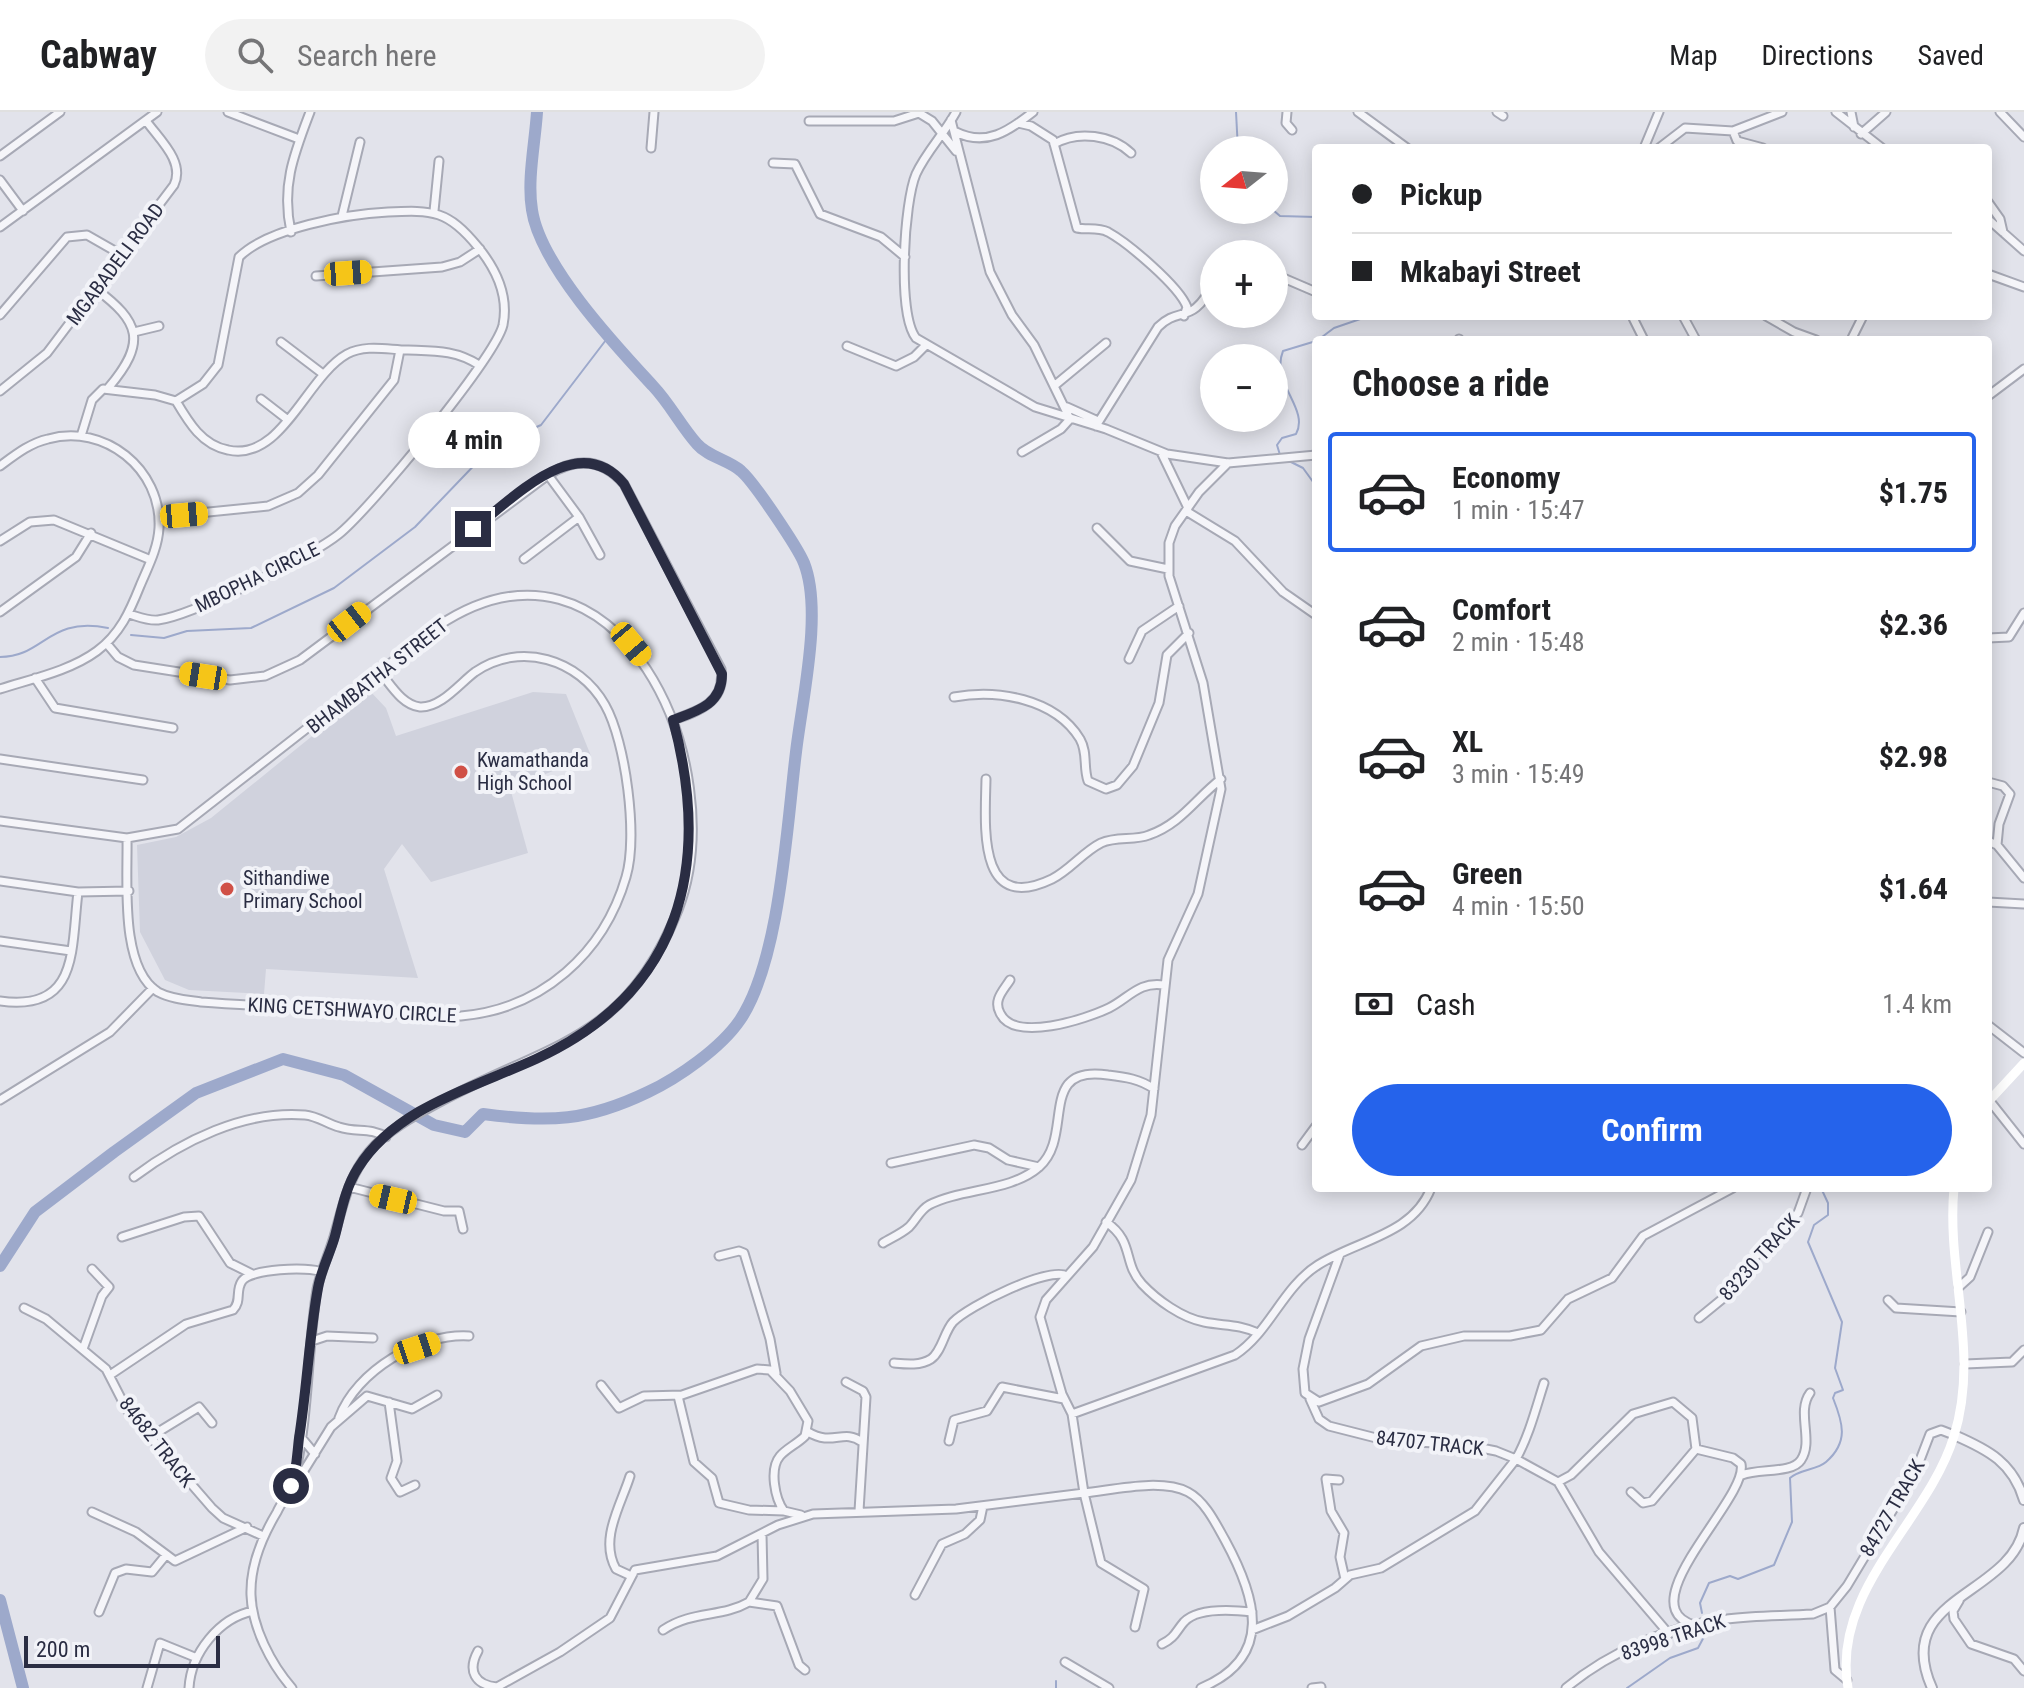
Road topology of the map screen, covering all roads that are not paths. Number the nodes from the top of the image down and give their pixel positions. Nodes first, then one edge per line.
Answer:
1 (60, 112) edge
2 (157, 112) edge
3 (228, 112) edge
4 (310, 112) edge
5 (654, 112) edge
6 (956, 112) edge
7 (1033, 112) edge
8 (1287, 112) edge
9 (1358, 112) edge
10 (1659, 112) edge
11 (1782, 112) edge
12 (1836, 112) edge
13 (1851, 112) edge
14 (1886, 112) edge
15 (2000, 112) edge
16 (918, 113) edge
17 (951, 120) junction
18 (809, 121) dead end
19 (147, 122) junction
20 (1018, 123) junction
21 (1854, 127) junction
22 (1292, 130) dead end
23 (1733, 131) junction
24 (956, 132) junction
25 (942, 133) junction
26 (1861, 134) junction
27 (2024, 137) edge
28 (299, 139) junction
29 (360, 142) dead end
30 (1054, 144) junction
31 (1402, 144) edge
32 (1646, 144) edge
33 (1665, 144) edge
34 (1748, 144) edge
35 (1876, 144) edge
36 (651, 148) dead end
37 (957, 152) junction
38 (1131, 153) dead end
39 (0, 156) edge
40 (439, 161) dead end
41 (773, 163) dead end
42 (0, 180) edge
43 (1992, 208) edge
44 (23, 211) junction
45 (434, 211) junction
46 (342, 216) junction
47 (1992, 222) edge
48 (0, 227) edge
49 (291, 232) junction
50 (2003, 232) junction
51 (480, 249) junction
52 (2024, 251) edge
53 (122, 255) junction
54 (905, 257) junction
55 (1992, 275) edge
56 (316, 276) dead end
57 (1288, 280) edge
58 (2024, 287) edge
59 (96, 289) junction
60 (1312, 290) edge
61 (1200, 304) edge
62 (0, 315) edge
63 (1184, 316) junction
64 (1774, 320) edge
65 (159, 326) dead end
66 (134, 332) junction
67 (1808, 336) edge
68 (281, 342) dead end
69 (1106, 343) dead end
70 (926, 345) junction
71 (847, 346) dead end
72 (400, 350) junction
73 (479, 365) junction
74 (2024, 369) edge
75 (323, 374) junction
76 (1054, 386) junction
77 (109, 387) junction
78 (0, 391) edge
79 (1992, 393) edge
80 (261, 399) dead end
81 (176, 401) junction
82 (1067, 407) junction
83 (1070, 419) junction
84 (288, 420) junction
85 (1097, 423) junction
86 (81, 436) junction
87 (1022, 452) dead end
88 (1161, 452) junction
89 (1312, 455) edge
90 (1228, 463) junction
91 (0, 466) edge
92 (548, 475) junction
93 (1187, 510) junction
94 (159, 517) junction
95 (579, 517) junction
96 (1097, 528) dead end
97 (91, 533) junction
98 (0, 541) edge
99 (600, 555) dead end
100 (524, 559) dead end
101 (151, 560) junction
102 (1168, 569) junction
103 (1179, 606) junction
104 (0, 612) edge
105 (1312, 612) edge
106 (2024, 613) edge
107 (129, 614) junction
108 (1189, 633) junction
109 (1992, 638) edge
110 (107, 644) junction
111 (1129, 659) dead end
112 (380, 672) junction
113 (35, 678) junction
114 (0, 689) edge
115 (954, 697) dead end
116 (673, 720) junction
117 (173, 728) dead end
118 (0, 759) edge
119 (986, 779) dead end
120 (1221, 779) junction
121 (143, 780) dead end
122 (1992, 783) edge
123 (0, 821) edge
124 (127, 838) junction
125 (1992, 843) edge
126 (1997, 845) junction
127 (2024, 878) edge
128 (0, 881) edge
129 (129, 891) junction
130 (78, 892) junction
131 (1992, 902) edge
132 (2024, 904) edge
133 (0, 941) edge
134 (71, 951) junction
135 (1010, 980) dead end
136 (1164, 985) junction
137 (153, 988) junction
138 (0, 1001) edge
139 (1992, 1028) edge
140 (2024, 1053) edge
141 (2024, 1064) edge
142 (1154, 1089) junction
143 (1992, 1098) edge
144 (0, 1100) edge
145 (1992, 1105) edge
146 (1312, 1131) edge
147 (384, 1139) junction
148 (2024, 1144) edge
149 (1302, 1145) dead end
150 (891, 1163) dead end
151 (1039, 1167) junction
152 (134, 1177) dead end
153 (349, 1187) junction
154 (1428, 1192) edge
155 (1726, 1192) edge
156 (1806, 1192) edge
157 (1954, 1192) edge
158 (1106, 1222) junction
159 (463, 1229) dead end
160 (1988, 1232) dead end
161 (122, 1237) dead end
162 (883, 1243) dead end
163 (1340, 1254) junction
164 (719, 1256) dead end
165 (92, 1269) dead end
166 (322, 1272) junction
167 (252, 1274) junction
168 (1067, 1276) junction
169 (1959, 1287) junction
170 (1888, 1300) dead end
171 (24, 1308) dead end
172 (1961, 1312) junction
173 (1699, 1318) dead end
174 (1258, 1333) junction
175 (469, 1336) dead end
176 (373, 1338) dead end
177 (312, 1341) junction
178 (83, 1349) junction
179 (2024, 1350) edge
180 (894, 1363) dead end
181 (1965, 1364) junction
182 (776, 1373) junction
183 (110, 1375) junction
184 (846, 1382) dead end
185 (1544, 1383) dead end
186 (601, 1385) dead end
187 (1810, 1393) dead end
188 (437, 1395) dead end
189 (678, 1396) junction
190 (1064, 1399) junction
191 (1311, 1400) junction
192 (389, 1402) junction
193 (1072, 1414) junction
194 (339, 1420) junction
195 (212, 1423) dead end
196 (808, 1432) junction
197 (1954, 1435) junction
198 (300, 1436) junction
199 (150, 1437) junction
200 (949, 1441) dead end
201 (862, 1442) junction
202 (1696, 1449) junction
203 (315, 1454) junction
204 (1516, 1459) junction
205 (1742, 1475) junction
206 (630, 1476) dead end
207 (1339, 1480) dead end
208 (293, 1482) junction
209 (1558, 1482) junction
210 (415, 1485) dead end
211 (1631, 1492) dead end
212 (1084, 1493) junction
213 (2024, 1500) edge
214 (983, 1506) junction
215 (784, 1511) junction
216 (859, 1511) junction
217 (92, 1512) dead end
218 (803, 1516) junction
219 (247, 1527) junction
220 (2024, 1528) edge
221 (762, 1534) junction
222 (263, 1536) junction
223 (166, 1555) junction
224 (629, 1575) junction
225 (1345, 1579) junction
226 (1981, 1582) junction
227 (915, 1595) dead end
228 (749, 1602) junction
229 (1832, 1604) junction
230 (253, 1611) junction
231 (99, 1612) dead end
232 (1252, 1612) junction
233 (1696, 1626) junction
234 (1135, 1627) dead end
235 (663, 1630) dead end
236 (1252, 1630) junction
237 (1669, 1634) junction
238 (1162, 1644) dead end
239 (478, 1651) dead end
240 (197, 1658) junction
241 (1065, 1662) dead end
242 (805, 1670) dead end
243 (2024, 1671) edge
244 (1847, 1684) edge
245 (1321, 1687) edge
246 (147, 1688) edge
247 (189, 1688) edge
248 (292, 1688) edge
249 (1109, 1688) edge
250 (1201, 1688) edge
251 (1312, 1688) edge
252 (1566, 1688) edge
253 (1932, 1688) edge

1 - 39 street
2 - 19 street
3 - 28 street
4 - 28 street
5 - 36 street
6 - 17 street
7 - 20 street
8 - 22 street
9 - 31 street
10 - 32 street
11 - 23 street
12 - 21 street
13 - 21 street
14 - 26 street
15 - 27 street
16 - 18 street
16 - 25 street
17 - 24 street
17 - 25 street
19 - 44 street
19 - 53 street, MGABADELI ROAD
20 - 24 street
20 - 30 street
21 - 26 street
23 - 33 street
23 - 34 street
24 - 37 street
25 - 37 street
25 - 54 street
26 - 35 street
28 - 49 street
29 - 46 street
30 - 38 street
30 - 63 street
37 - 76 street
40 - 45 street
41 - 54 street
42 - 44 street
43 - 50 street
44 - 48 street
45 - 46 street
45 - 51 street, MBOPHA CIRCLE
46 - 49 street
47 - 50 street
49 - 81 street
50 - 52 street
51 - 56 street
51 - 73 street, MBOPHA CIRCLE
53 - 59 street, MGABADELI ROAD
53 - 62 street
54 - 70 street
55 - 58 street
57 - 60 street
59 - 66 street
59 - 78 street, MGABADELI ROAD
61 - 63 street
63 - 85 street
64 - 67 street
65 - 66 street
66 - 77 street
68 - 75 street
69 - 76 street
70 - 71 street
70 - 83 street
72 - 73 street
72 - 75 street
72 - 94 street
73 - 107 street, MBOPHA CIRCLE
74 - 79 street
75 - 84 street
76 - 82 street
77 - 81 street
77 - 86 street
80 - 84 street
81 - 84 street
82 - 83 street
82 - 85 street
83 - 85 street
83 - 87 street
85 - 88 street
86 - 91 street
86 - 94 street
88 - 90 street
88 - 93 street
89 - 90 street
90 - 93 street
92 - 95 street
92 - 110 street
92 - 116 street
93 - 102 street
93 - 105 street
94 - 101 street
95 - 99 street
95 - 100 street
96 - 102 street
97 - 98 street
97 - 101 street
97 - 104 street
101 - 107 street
102 - 103 street
103 - 108 street
103 - 111 street
106 - 109 street
107 - 110 street
108 - 115 street
108 - 120 street
110 - 113 street
112 - 116 street, BHAMBATHA STREET
112 - 124 street, BHAMBATHA STREET
112 - 137 street, KING CETSHWAYO CIRCLE
113 - 114 street
113 - 117 street
116 - 147 street, BHAMBATHA STREET
118 - 121 street
119 - 120 street
120 - 136 street
122 - 126 street
123 - 124 street, BHAMBATHA STREET
124 - 129 street
125 - 126 street
126 - 127 street
128 - 130 street
129 - 130 street
129 - 137 street
130 - 134 street
131 - 132 street
133 - 134 street
134 - 138 street
135 - 136 street
136 - 142 street
137 - 144 street
139 - 140 street
141 - 143 main road
142 - 151 street
142 - 158 street
145 - 148 street
146 - 149 street
147 - 152 street
147 - 153 street, BHAMBATHA STREET
150 - 151 street
151 - 162 street
153 - 159 street
153 - 166 street, BHAMBATHA STREET
154 - 163 street
155 - 191 street
156 - 173 street, 83230 TRACK
157 - 169 main road
158 - 168 street
158 - 174 street
160 - 169 street
161 - 167 street
163 - 174 street
163 - 191 street
164 - 182 street
165 - 178 street
166 - 167 street
166 - 177 street, BHAMBATHA STREET
167 - 183 street
168 - 180 street
168 - 190 street
169 - 172 main road
170 - 172 street
171 - 178 street, 84682 TRACK
172 - 181 main road
174 - 193 street
175 - 194 street
176 - 177 street
177 - 198 street, BHAMBATHA STREET
178 - 183 street, 84682 TRACK
179 - 181 street
181 - 197 main road
182 - 189 street
182 - 196 street
183 - 199 street, 84682 TRACK
184 - 201 street
185 - 204 street
186 - 189 street
187 - 205 street
188 - 192 street
189 - 215 street
190 - 193 street
190 - 200 street
191 - 204 street, 84707 TRACK
192 - 194 street
192 - 210 street
193 - 212 street
194 - 203 street
195 - 199 street
196 - 201 street
196 - 215 street
197 - 213 street
197 - 229 street, 84727 TRACK
197 - 244 main road
198 - 203 street
198 - 208 street, BHAMBATHA STREET
199 - 219 street, 84682 TRACK
201 - 216 street
202 - 205 street
202 - 209 street
202 - 211 street
203 - 208 street
204 - 209 street, 84707 TRACK
204 - 225 street
205 - 233 street
206 - 224 street
207 - 225 street
208 - 222 street
209 - 237 street
212 - 214 street
212 - 232 street
212 - 234 street
214 - 216 street
214 - 227 street
215 - 218 street
216 - 218 street
217 - 223 street
218 - 221 street
219 - 222 street, 84682 TRACK
219 - 223 street
220 - 226 street
221 - 224 street
221 - 228 street
222 - 230 street
223 - 231 street
224 - 239 street
225 - 236 street
226 - 243 street
226 - 253 street
228 - 235 street
228 - 242 street
229 - 233 street, 83998 TRACK
229 - 244 street
230 - 240 street
230 - 248 street
232 - 236 street
232 - 238 street
233 - 237 street, 83998 TRACK
236 - 250 street
237 - 252 street, 83998 TRACK
240 - 246 street
240 - 247 street
241 - 249 street
245 - 251 street

